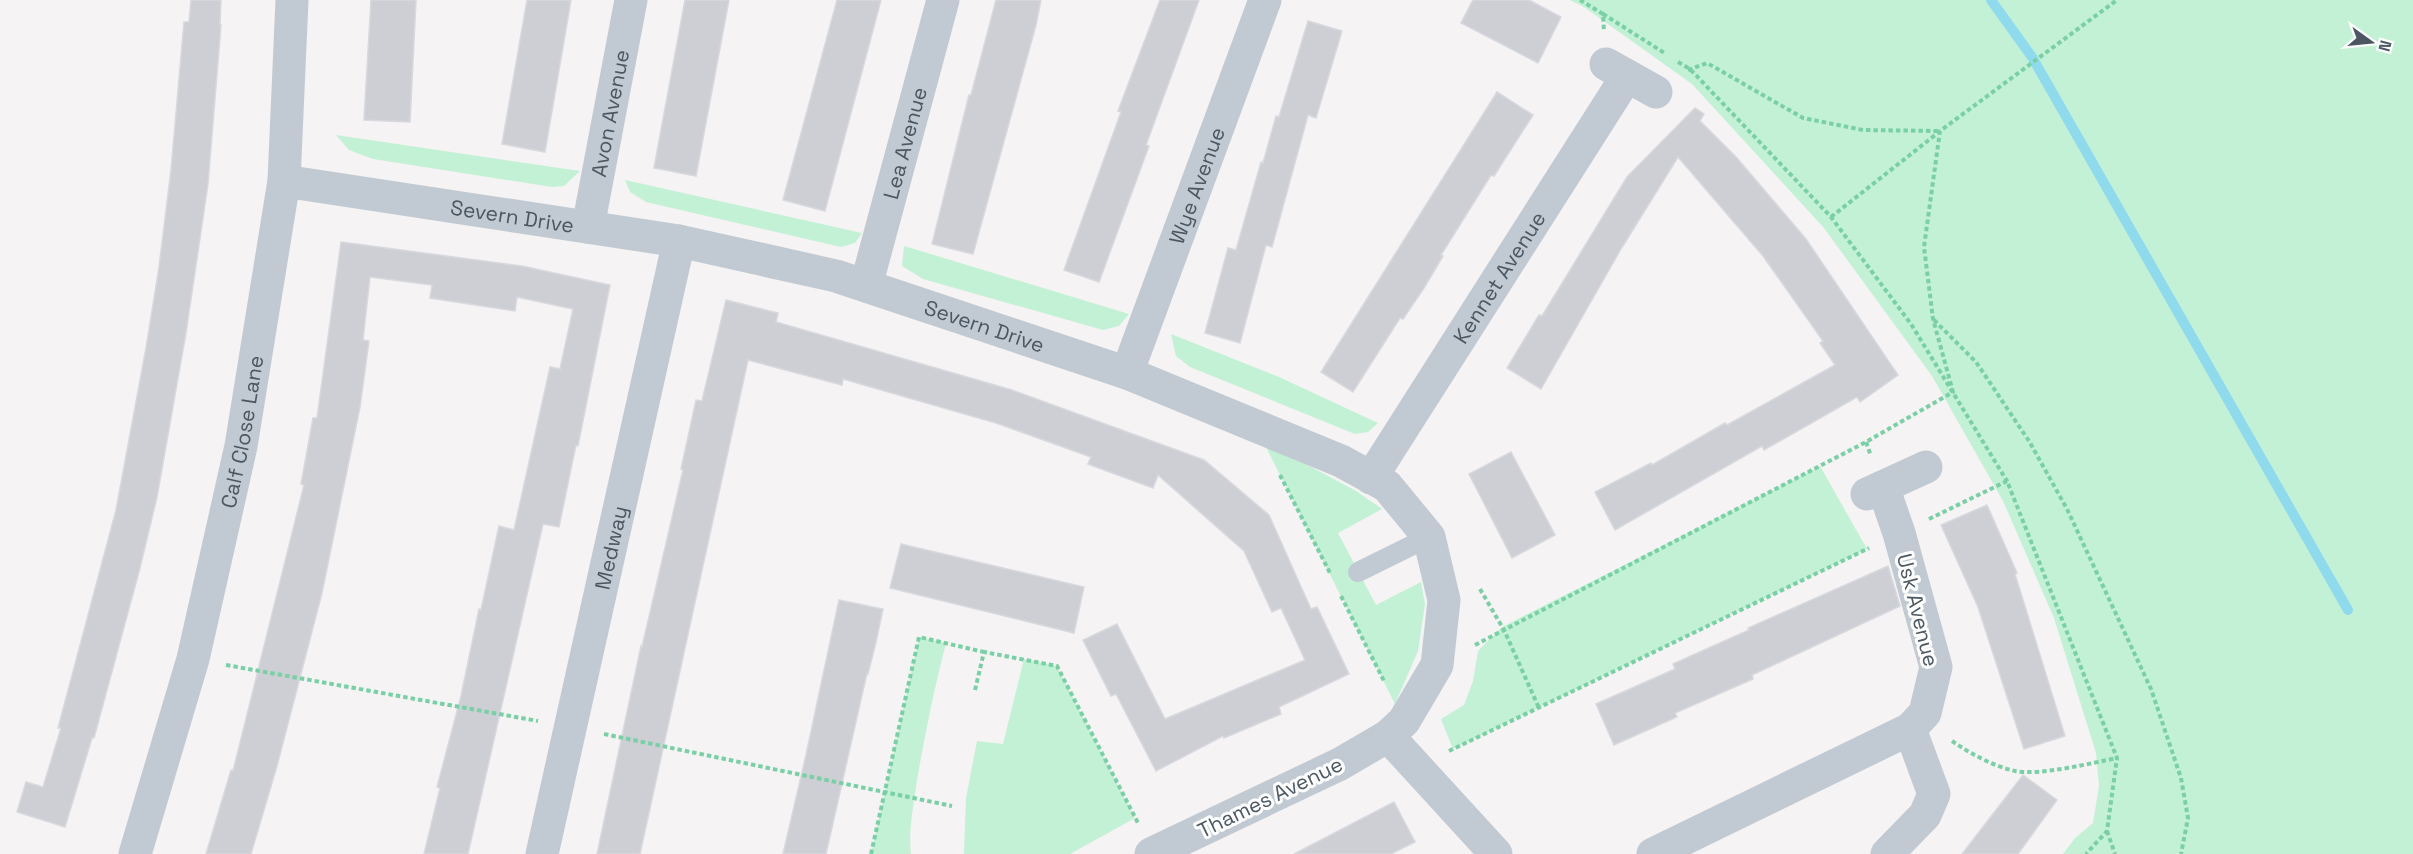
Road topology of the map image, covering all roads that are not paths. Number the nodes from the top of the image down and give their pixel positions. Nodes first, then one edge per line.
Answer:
1 (292, 0) edge
2 (631, 0) edge
3 (943, 0) edge
4 (1265, 0) edge
5 (1656, 92) road end
6 (284, 181) junction
7 (588, 227) junction
8 (679, 241) junction
9 (866, 286) junction
10 (1127, 373) junction
11 (1926, 467) dead end
12 (1371, 478) junction
13 (1429, 537) junction
14 (1358, 572) dead end
15 (1910, 729) junction
16 (1388, 736) junction
17 (1701, 843) edge
18 (135, 854) edge
19 (542, 854) edge
20 (1152, 854) edge
21 (1496, 854) edge
22 (1653, 854) edge
23 (1887, 854) edge

1 - 6 street, Calf Close Lane
2 - 7 street, Avon Avenue
3 - 9 street, Lea Avenue
4 - 10 street, Wye Avenue
5 - 12 street, Kennet Avenue
6 - 7 street, Severn Drive
6 - 18 street, Calf Close Lane
7 - 8 street, Severn Drive
8 - 9 street, Severn Drive
8 - 19 street, Medway
9 - 10 street, Severn Drive
10 - 12 street, Severn Drive
11 - 15 street, Usk Avenue
12 - 13 street, Severn Drive
13 - 14 lane
13 - 16 street, Severn Drive
15 - 17 street, Usk Avenue
15 - 23 street
16 - 20 street, Thames Avenue
16 - 21 street
17 - 22 street, Usk Avenue

